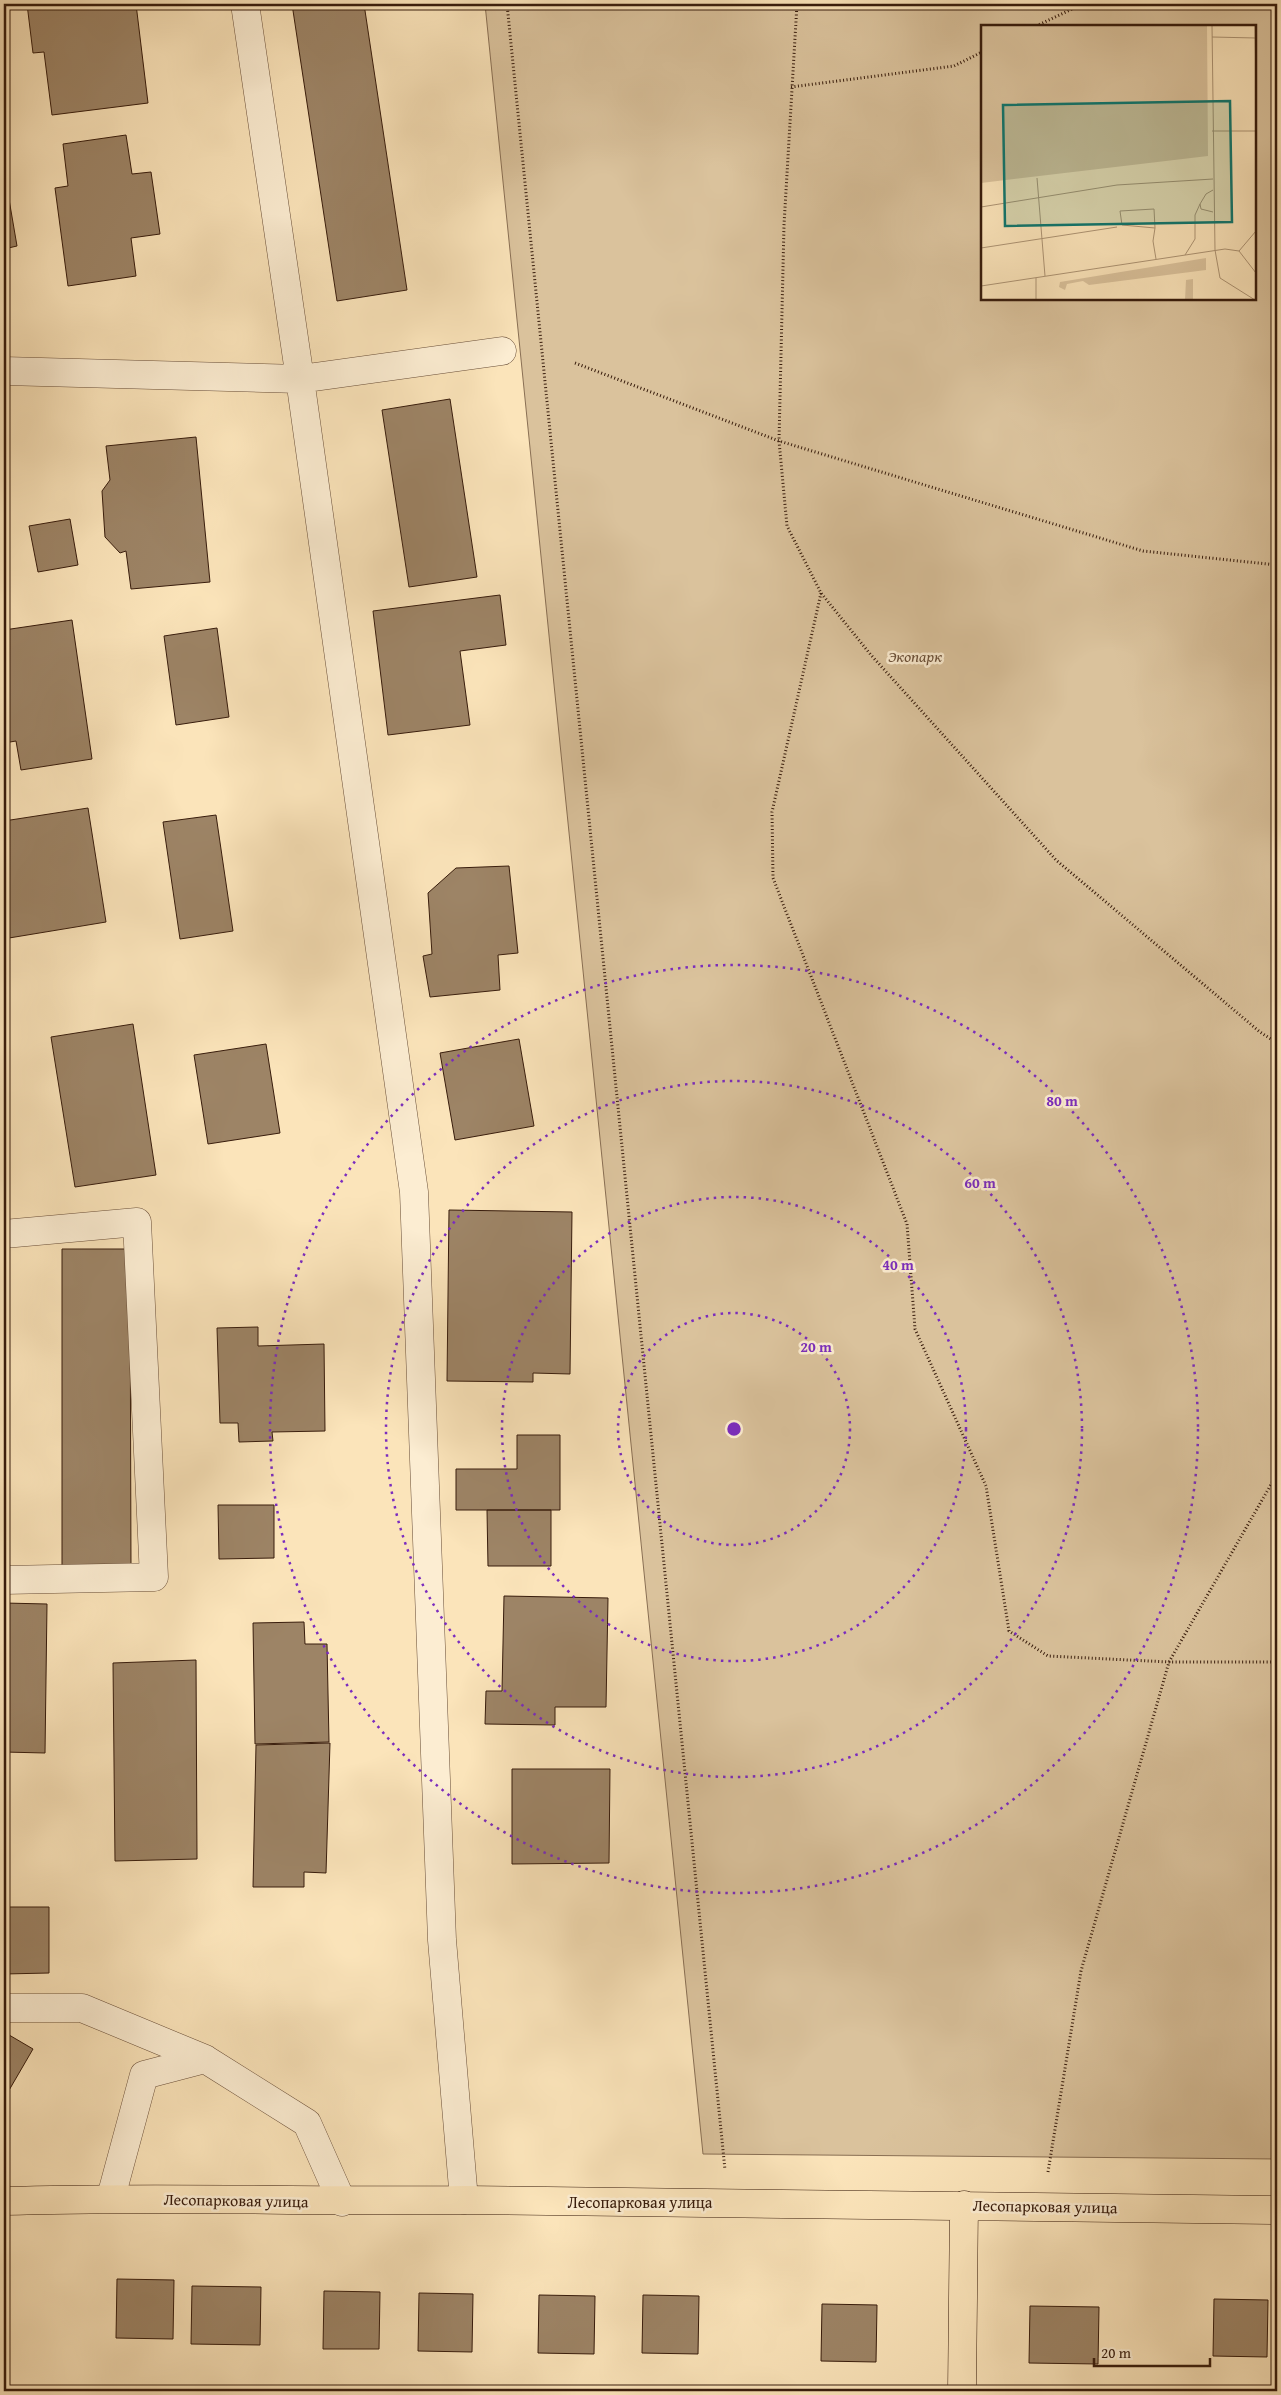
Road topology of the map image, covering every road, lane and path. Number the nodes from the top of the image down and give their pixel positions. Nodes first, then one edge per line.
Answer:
1 (245, 4) edge
2 (507, 4) edge
3 (797, 4) edge
4 (1083, 4) edge
5 (1038, 25) edge
6 (981, 52) edge
7 (791, 87) junction
8 (502, 351) dead end
9 (575, 363) dead end
10 (4, 370) edge
11 (300, 379) junction
12 (780, 442) junction
13 (1277, 564) edge
14 (821, 593) junction
15 (1277, 1043) edge
16 (4, 1234) edge
17 (1277, 1474) edge
18 (4, 1580) edge
19 (1169, 1662) junction
20 (1277, 1662) edge
21 (4, 2008) edge
22 (205, 2060) junction
23 (725, 2175) dead end
24 (1047, 2180) dead end
25 (111, 2198) junction
26 (464, 2200) junction
27 (4, 2201) edge
28 (342, 2202) junction
29 (964, 2205) junction
30 (1277, 2210) edge
31 (962, 2391) edge

1 - 11 street
2 - 23 path
3 - 7 path
4 - 5 path
6 - 7 path
7 - 12 path
8 - 11 street
9 - 12 path
10 - 11 street
11 - 26 street
12 - 13 path
12 - 14 path
14 - 15 path
14 - 19 path
16 - 18 street
17 - 19 path
19 - 20 path
19 - 24 path
21 - 22 street
22 - 25 street
22 - 28 street
25 - 27 main road, Лесопарковая улица
25 - 28 main road, Лесопарковая улица
26 - 28 main road, Лесопарковая улица
26 - 29 main road, Лесопарковая улица
29 - 30 main road, Лесопарковая улица
29 - 31 main road

